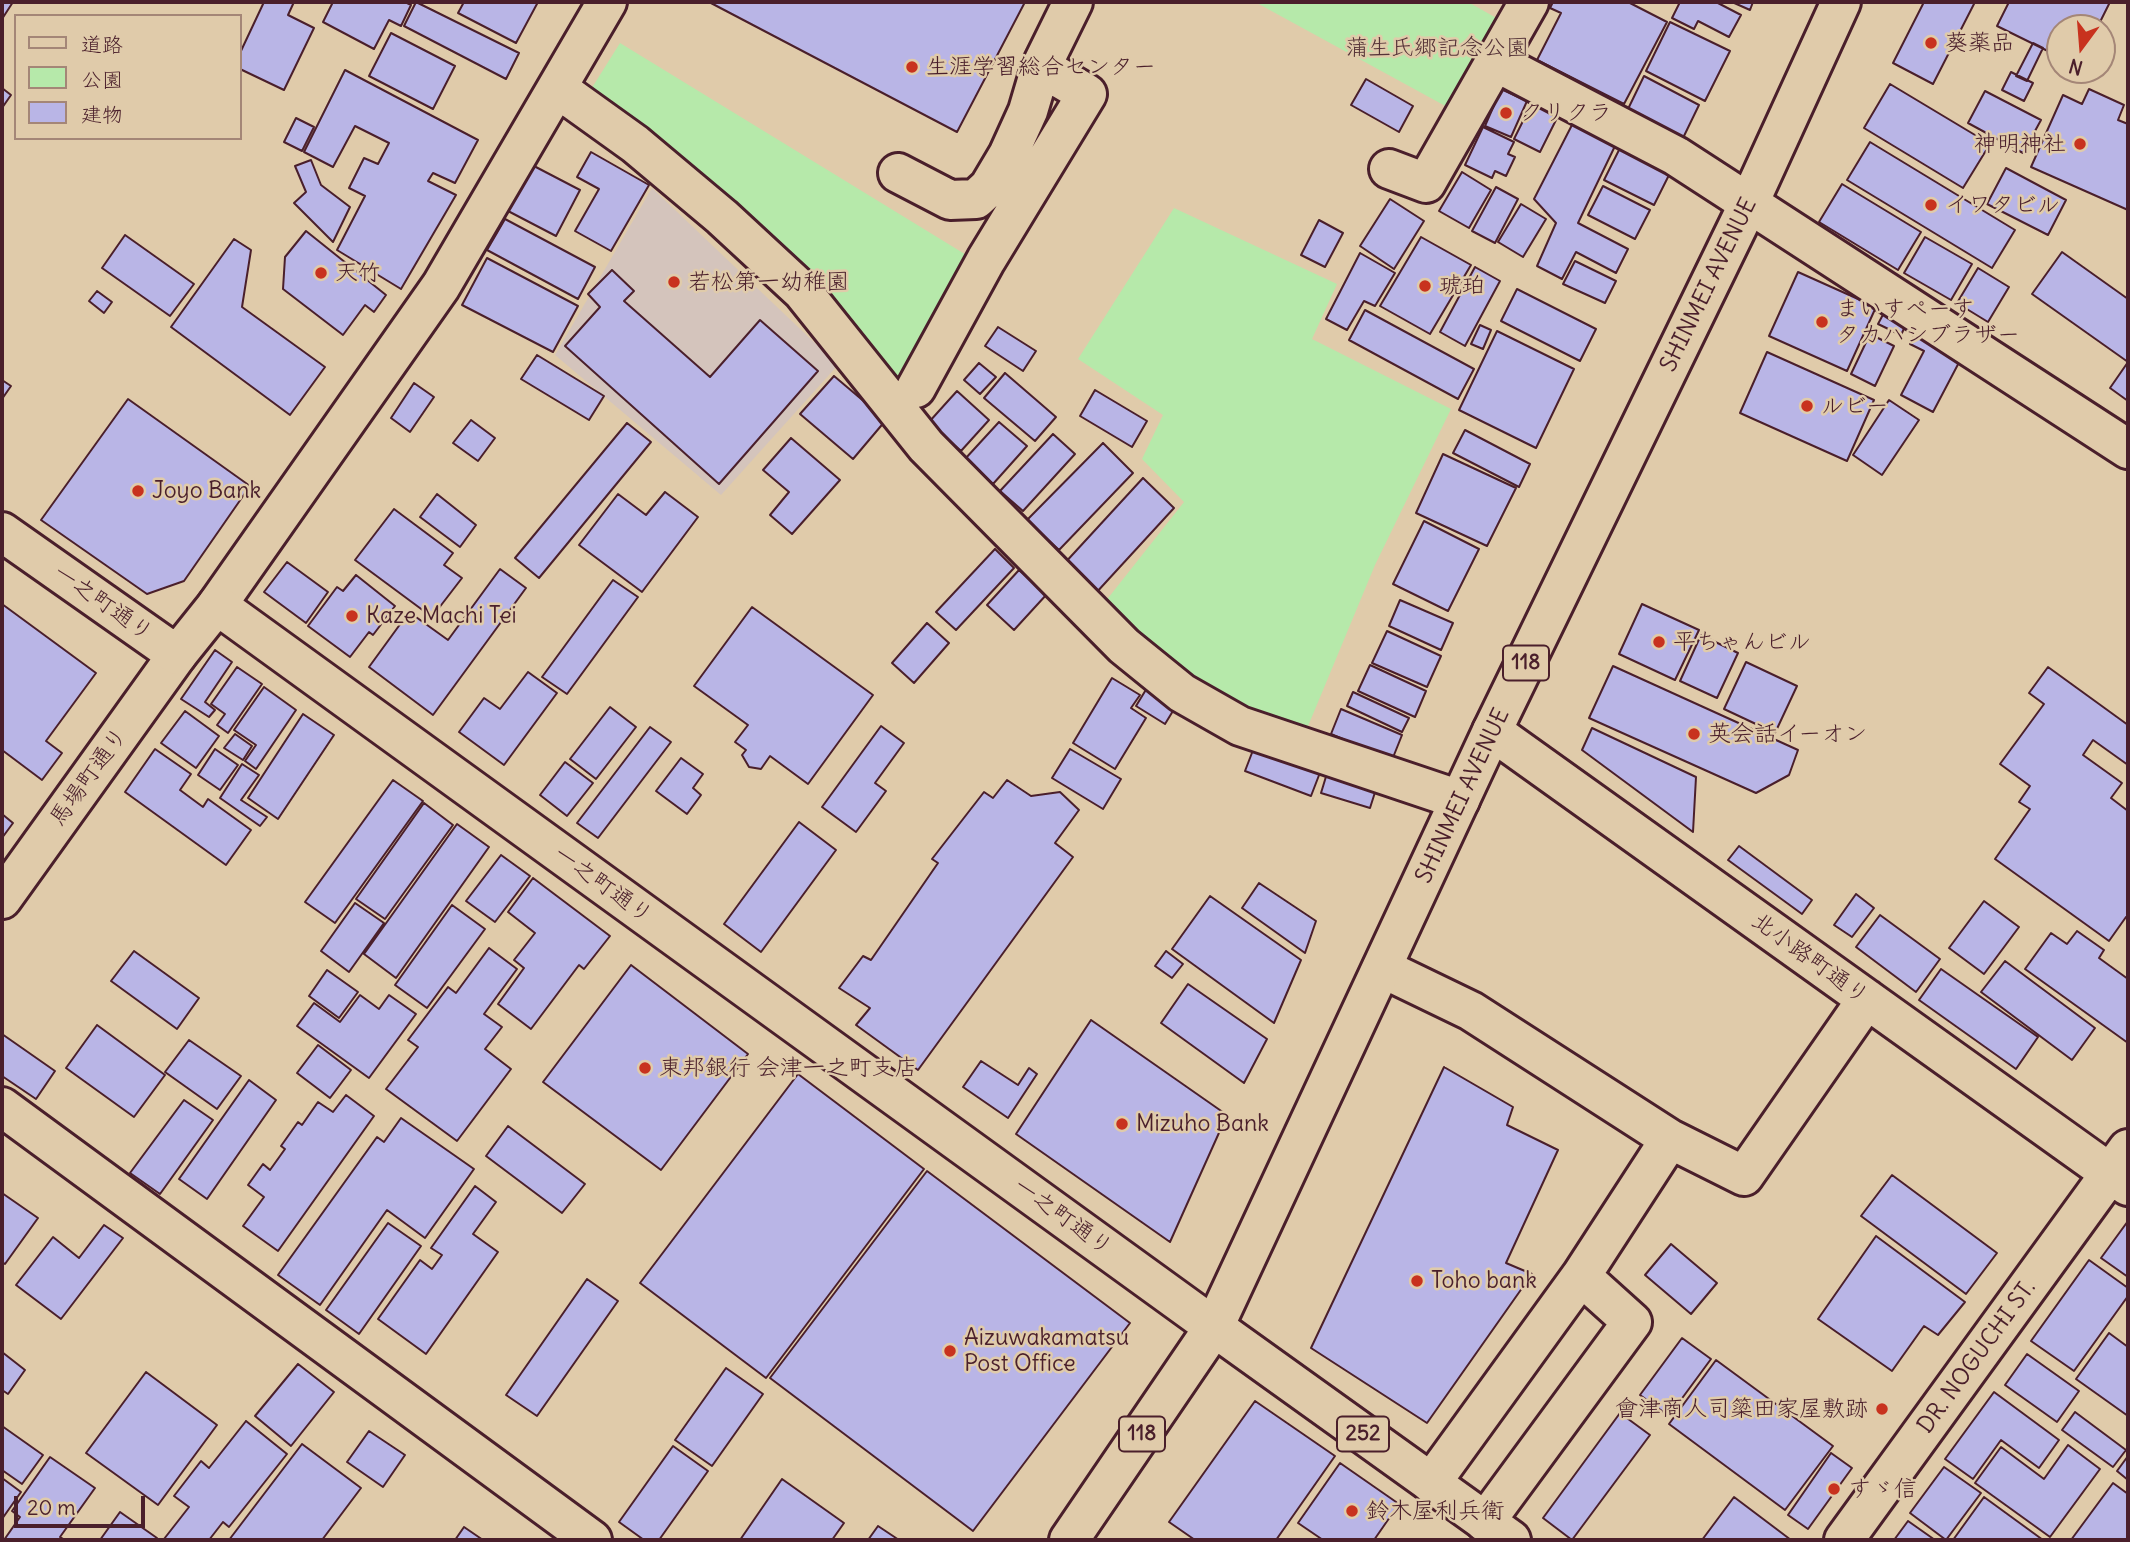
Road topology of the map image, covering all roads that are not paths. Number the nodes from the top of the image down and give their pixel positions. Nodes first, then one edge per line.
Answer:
1 (607, 2) edge
2 (1073, 2) edge
3 (1529, 2) edge
4 (1841, 2) edge
5 (1494, 61) junction
6 (1041, 67) junction
7 (557, 88) junction
8 (1388, 169) dead end
9 (898, 173) dead end
10 (1749, 204) junction
11 (916, 388) dead end
12 (2128, 449) edge
13 (2, 532) edge
14 (217, 606) junction
15 (177, 655) junction
16 (1492, 731) junction
17 (1460, 800) junction
18 (2, 899) edge
19 (1382, 968) junction
20 (1867, 999) junction
21 (2, 1107) edge
22 (1670, 1139) junction
23 (2122, 1170) edge
24 (1581, 1276) junction
25 (1214, 1327) junction
26 (1431, 1483) junction
27 (1498, 1531) edge
28 (592, 1540) edge
29 (1069, 1540) edge
30 (1844, 1540) edge

1 - 7 main road
2 - 6 main road
3 - 5 main road
4 - 10 main road, SHINMEI AVENUE / 118
5 - 8 main road
5 - 10 main road
6 - 9 main road
6 - 11 main road
7 - 14 main road
7 - 17 main road
10 - 12 main road
10 - 16 main road, SHINMEI AVENUE / 118
13 - 15 main road, 一之町通り
14 - 15 main road, 一之町通り
14 - 25 main road, 一之町通り
15 - 18 main road, 馬場町通り
16 - 17 main road, SHINMEI AVENUE / 118
16 - 20 main road, 北小路町通り
17 - 19 main road, SHINMEI AVENUE / 118
19 - 22 main road
19 - 25 main road, SHINMEI AVENUE / 118
20 - 22 main road
20 - 23 main road, 北小路町通り
21 - 28 main road
22 - 24 main road
23 - 30 main road, DR. NOGUCHI ST.
24 - 26 main road
24 - 27 main road
25 - 26 main road, 252
25 - 29 main road, 118
26 - 27 main road, 252

